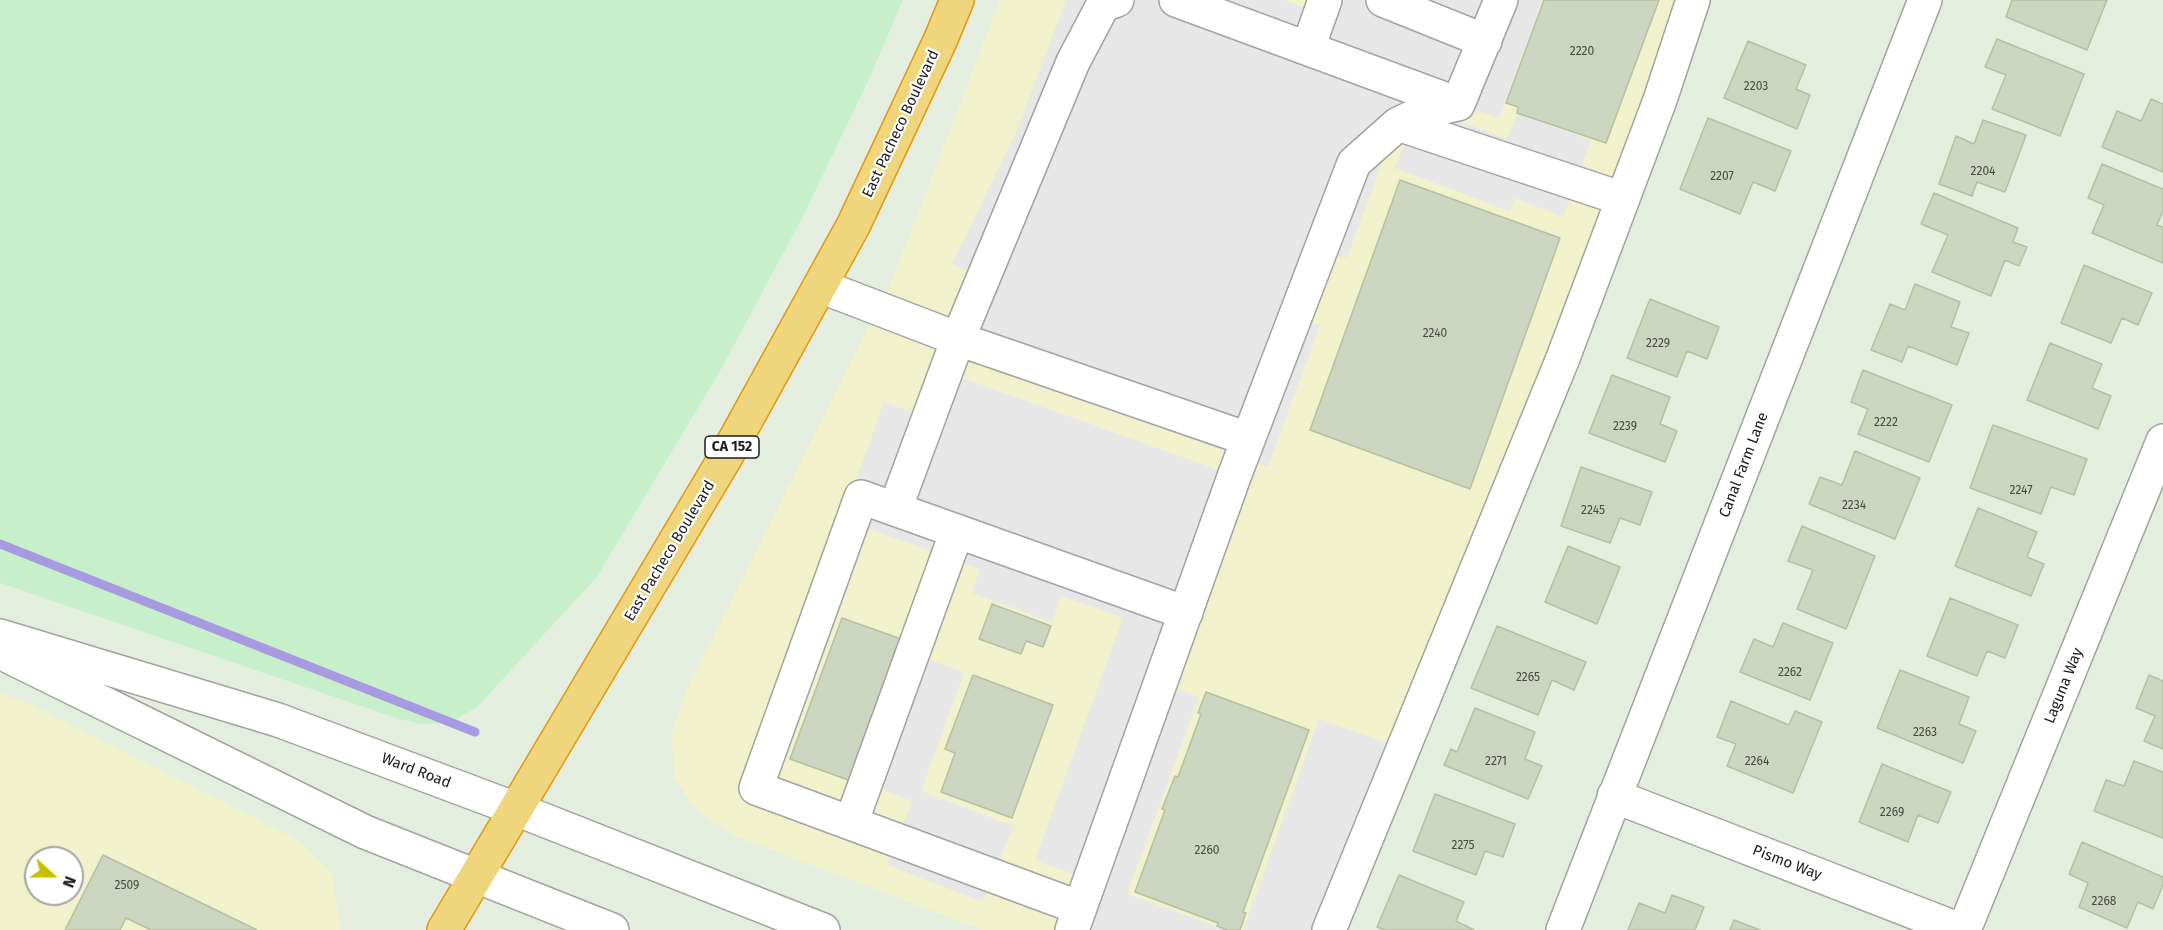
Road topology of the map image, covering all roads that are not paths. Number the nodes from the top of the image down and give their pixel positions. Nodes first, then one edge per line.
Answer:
1 (957, 0) edge
2 (1117, 0) edge
3 (1176, 0) edge
4 (1325, 0) edge
5 (1383, 0) edge
6 (1501, 0) edge
7 (1693, 0) edge
8 (1925, 0) edge
9 (1485, 41) junction
10 (1308, 48) junction
11 (1458, 104) junction
12 (1398, 124) junction
13 (1623, 199) junction
14 (820, 286) junction
15 (958, 339) junction
16 (1248, 439) junction
17 (2163, 441) edge
18 (895, 509) junction
19 (957, 531) junction
20 (1186, 613) junction
21 (0, 636) edge
22 (0, 652) edge
23 (1614, 796) junction
24 (516, 809) junction
25 (851, 823) junction
26 (476, 878) junction
27 (1076, 919) edge
28 (444, 930) edge
29 (612, 930) edge
30 (823, 930) edge
31 (1329, 930) edge
32 (1563, 930) edge
33 (1960, 930) edge
34 (1964, 930) edge

1 - 14 highway, East Pacheco Boulevard / CA 152
2 - 15 street
3 - 10 street
4 - 10 street
5 - 9 street
6 - 9 street
7 - 13 street
8 - 23 street, Canal Farm Lane
9 - 11 street
10 - 11 street
11 - 12 street
12 - 13 street
12 - 16 street
13 - 31 street
14 - 15 street
14 - 24 highway, East Pacheco Boulevard / CA 152
15 - 16 street
15 - 18 street
16 - 20 street
17 - 34 street, Laguna Way
18 - 19 street
18 - 25 street
19 - 20 street
19 - 25 street
20 - 27 street
21 - 24 street, Ward Road
22 - 26 street
23 - 32 street, Canal Farm Lane
23 - 33 street, Pismo Way
24 - 26 highway, East Pacheco Boulevard / CA 152
24 - 30 street, Ward Road
25 - 27 street
26 - 28 highway, East Pacheco Boulevard / CA 152
26 - 29 street

